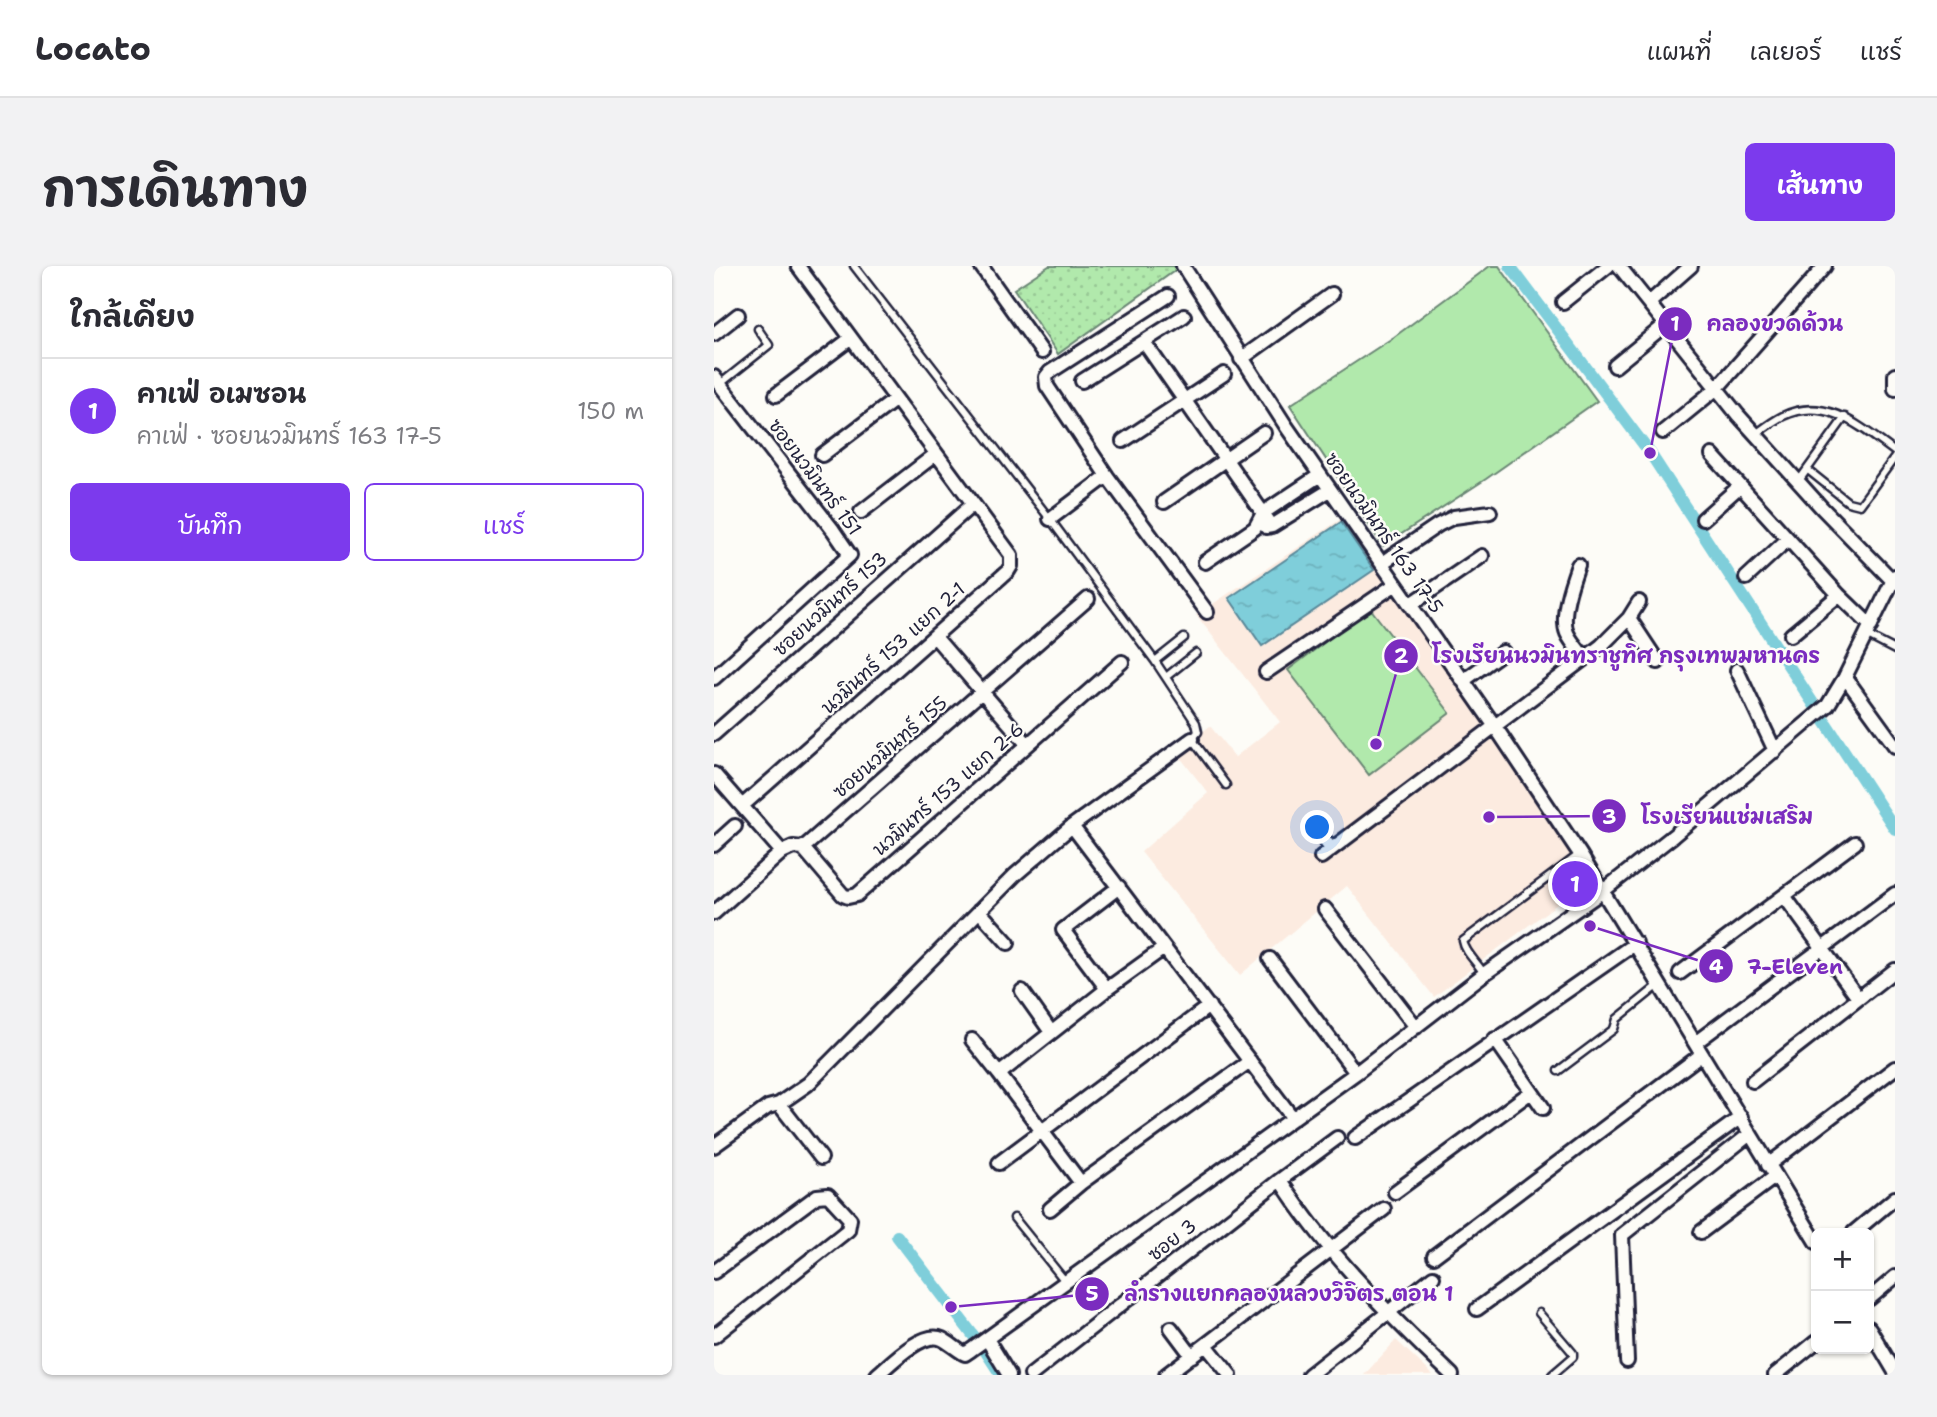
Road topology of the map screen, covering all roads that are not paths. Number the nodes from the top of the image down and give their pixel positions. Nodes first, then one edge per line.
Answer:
1 (798, 266) edge
2 (854, 266) edge
3 (1182, 266) edge
4 (1608, 266) edge
5 (1619, 266) edge
6 (1691, 266) edge
7 (1825, 266) edge
8 (987, 268) edge
9 (1332, 294) dead end
10 (1168, 296) dead end
11 (1563, 302) dead end
12 (1649, 303) junction
13 (738, 314) dead end
14 (1184, 316) dead end
15 (1665, 325) junction
16 (758, 329) dead end
17 (714, 334) edge
18 (850, 339) junction
19 (1143, 342) junction
20 (1042, 352) dead end
21 (1241, 359) junction
22 (1615, 366) dead end
23 (1224, 374) dead end
24 (1895, 375) edge
25 (1082, 381) dead end
26 (716, 384) edge
27 (1717, 388) junction
28 (1895, 389) edge
29 (776, 395) dead end
30 (896, 399) junction
31 (1184, 400) junction
32 (1845, 417) junction
33 (1662, 432) dead end
34 (1264, 433) dead end
35 (1756, 434) junction
36 (1123, 441) dead end
37 (1895, 452) edge
38 (936, 454) junction
39 (822, 455) dead end
40 (1712, 455) dead end
41 (1895, 457) edge
42 (1227, 460) junction
43 (1808, 470) junction
44 (1320, 475) junction
45 (1107, 476) junction
46 (1798, 482) junction
47 (1740, 486) junction
48 (1330, 490) junction
49 (1164, 502) dead end
50 (973, 504) junction
51 (861, 512) dead end
52 (1490, 512) dead end
53 (1263, 513) junction
54 (1050, 519) junction
55 (1703, 519) dead end
56 (1272, 526) junction
57 (1255, 528) junction
58 (1788, 539) junction
59 (1482, 556) dead end
60 (1205, 562) dead end
61 (1382, 563) junction
62 (1578, 565) dead end
63 (1746, 578) dead end
64 (1894, 580) edge
65 (1396, 584) junction
66 (1839, 595) junction
67 (1088, 599) dead end
68 (1639, 602) dead end
69 (1410, 605) junction
70 (1208, 612) dead end
71 (1629, 618) junction
72 (1868, 630) junction
73 (1791, 635) dead end
74 (935, 637) junction
75 (1185, 638) dead end
76 (1895, 650) edge
77 (1503, 652) dead end
78 (1196, 653) dead end
79 (1584, 657) junction
80 (1155, 661) junction
81 (1122, 662) dead end
82 (1658, 662) dead end
83 (1737, 670) dead end
84 (1266, 673) dead end
85 (1166, 677) junction
86 (1845, 677) junction
87 (714, 678) edge
88 (1464, 681) junction
89 (982, 693) junction
90 (1494, 725) junction
91 (714, 734) edge
92 (1192, 739) junction
93 (1027, 744) junction
94 (1895, 746) edge
95 (1776, 751) junction
96 (714, 775) edge
97 (1227, 785) dead end
98 (742, 806) junction
99 (1312, 824) dead end
100 (736, 826) dead end
101 (1072, 826) junction
102 (1855, 844) dead end
103 (714, 845) edge
104 (803, 848) junction
105 (782, 852) junction
106 (1580, 854) junction
107 (1119, 887) junction
108 (1603, 891) junction
109 (1895, 894) edge
110 (1785, 897) junction
111 (1325, 909) dead end
112 (715, 910) edge
113 (979, 911) junction
114 (1008, 943) dead end
115 (1636, 943) junction
116 (1822, 947) junction
117 (1164, 948) junction
118 (1270, 959) dead end
119 (1895, 970) edge
120 (1680, 973) dead end
121 (1484, 974) junction
122 (1661, 984) junction
123 (1107, 989) junction
124 (1022, 991) dead end
125 (1858, 998) junction
126 (1209, 1006) junction
127 (1416, 1027) junction
128 (1051, 1031) junction
129 (1495, 1039) junction
130 (972, 1040) dead end
131 (1698, 1049) junction
132 (1250, 1061) junction
133 (1895, 1068) edge
134 (1558, 1071) dead end
135 (1356, 1073) junction
136 (999, 1074) junction
137 (1753, 1081) dead end
138 (1531, 1092) junction
139 (779, 1104) junction
140 (1543, 1108) dead end
141 (1292, 1117) junction
142 (1741, 1117) junction
143 (1042, 1129) junction
144 (1750, 1134) junction
145 (1337, 1138) dead end
146 (1355, 1138) dead end
147 (714, 1146) edge
148 (821, 1158) dead end
149 (999, 1163) dead end
150 (1768, 1165) junction
151 (1776, 1176) junction
152 (1280, 1180) junction
153 (1081, 1183) junction
154 (1395, 1192) dead end
155 (1895, 1198) edge
156 (1050, 1209) dead end
157 (1384, 1209) dead end
158 (1014, 1218) dead end
159 (1859, 1228) edge
160 (1701, 1233) dead end
161 (1811, 1234) edge
162 (1331, 1250) junction
163 (1434, 1256) dead end
164 (714, 1272) edge
165 (1433, 1277) dead end
166 (1895, 1277) edge
167 (1066, 1283) junction
168 (1874, 1295) edge
169 (1477, 1309) dead end
170 (1387, 1313) junction
171 (1539, 1313) dead end
172 (1171, 1328) dead end
173 (714, 1336) edge
174 (1874, 1336) edge
175 (986, 1340) junction
176 (1206, 1345) junction
177 (1811, 1346) edge
178 (1192, 1356) junction
179 (1628, 1361) dead end
180 (1895, 1372) edge
181 (885, 1373) edge
182 (1009, 1375) edge
183 (1031, 1375) edge
184 (1166, 1375) edge
185 (1230, 1375) edge
186 (1309, 1375) edge
187 (1452, 1375) edge
188 (1552, 1375) edge
189 (1775, 1375) edge

1 - 18 street
2 - 54 lane
3 - 21 street, ซอยนวมินทร์ 163 17-5
4 - 11 street
5 - 12 street
6 - 12 street
7 - 27 street
8 - 20 street
9 - 21 street
10 - 45 street
12 - 15 street
13 - 17 street
14 - 19 street
15 - 22 street
15 - 27 street
16 - 26 lane
18 - 29 street
18 - 30 street
19 - 25 street
19 - 31 street
21 - 44 street, ซอยนวมินทร์ 163 17-5
23 - 31 street
24 - 28 street
26 - 87 street, ซอยนวมินทร์ 151
27 - 33 street
27 - 35 street
30 - 38 street
30 - 39 street
31 - 36 street
31 - 42 street
32 - 35 lane
32 - 37 lane
32 - 43 lane
34 - 42 street
35 - 46 street
38 - 50 street
38 - 51 street
40 - 47 street
41 - 43 lane
42 - 49 street
42 - 53 street
43 - 46 lane
44 - 48 street, ซอยนวมินทร์ 163 17-5
44 - 53 street
45 - 54 street
45 - 70 street
46 - 64 street
47 - 55 street
47 - 58 street
48 - 56 street
48 - 61 street, ซอยนวมินทร์ 163 17-5
50 - 74 street, นวมินทร์ 153 แยก 2-1
50 - 91 street, ซอยนวมินทร์ 153
52 - 61 street
53 - 56 street
53 - 57 street
54 - 80 lane
56 - 57 street
57 - 60 street
58 - 63 street
58 - 66 street
59 - 69 street
61 - 65 street, ซอยนวมินทร์ 163 17-5
62 - 79 street
64 - 72 street
65 - 69 street, ซอยนวมินทร์ 163 17-5
65 - 84 street
66 - 72 street
66 - 73 street
67 - 89 street, ซอยนวมินทร์ 155
68 - 71 street
69 - 88 street, ซอยนวมินทร์ 163 17-5
71 - 79 street
71 - 82 street
72 - 76 lane
72 - 86 street
74 - 89 street
74 - 98 street, นวมินทร์ 153 แยก 2-1
75 - 80 lane
77 - 88 street
78 - 85 lane
79 - 90 street
80 - 85 lane
81 - 93 street, นวมินทร์ 153 แยก 2-6
83 - 95 street
85 - 92 lane
86 - 94 street
86 - 95 street
88 - 90 street, ซอยนวมินทร์ 163 17-5
89 - 93 street
89 - 104 street, ซอยนวมินทร์ 155
90 - 99 street
90 - 106 street, ซอยนวมินทร์ 163 17-5
92 - 97 lane
92 - 101 street
93 - 104 street, นวมินทร์ 153 แยก 2-6
95 - 108 street
96 - 98 street
98 - 105 street
100 - 103 street
101 - 107 street
101 - 113 street
102 - 110 street
104 - 105 street
105 - 112 street
106 - 108 street, ซอยนวมินทร์ 163 17-5
106 - 121 lane
107 - 117 street
107 - 123 street
108 - 115 street, ซอยนวมินทร์ 163 17-5
108 - 121 street
109 - 116 street
110 - 116 street
110 - 120 street
111 - 127 street
113 - 114 street
113 - 139 street
115 - 122 street, ซอยนวมินทร์ 163 17-5
115 - 129 street
116 - 125 street
116 - 131 street
117 - 123 street
117 - 126 street
118 - 135 street
119 - 125 street
121 - 127 street
122 - 131 street, ซอยนวมินทร์ 163 17-5
122 - 134 lane
123 - 128 street
124 - 128 street
125 - 137 street
126 - 132 street
126 - 143 street
127 - 135 street
128 - 136 street
129 - 138 street
129 - 146 street
130 - 136 street
131 - 142 street, ซอยนวมินทร์ 163 17-5
131 - 163 street
132 - 141 street
132 - 153 street
133 - 150 street
135 - 141 street
136 - 143 street
138 - 140 street
138 - 154 street
139 - 147 street
139 - 148 street
141 - 167 street
142 - 144 street, ซอยนวมินทร์ 163 17-5
142 - 169 street
143 - 149 street
143 - 153 street
144 - 150 street, ซอยนวมินทร์ 163 17-5
144 - 179 street
145 - 152 street, ซอย 3
150 - 151 street, ซอยนวมินทร์ 163 17-5
151 - 160 street
151 - 161 street, ซอยนวมินทร์ 163 17-5
152 - 162 street
152 - 183 street, ซอย 3
153 - 156 street
155 - 159 street
157 - 162 street
158 - 167 lane
162 - 170 street
162 - 176 street
164 - 173 street
165 - 170 street
166 - 168 street
167 - 175 street
170 - 186 street
170 - 187 street
171 - 188 lane
172 - 178 street
174 - 180 street
175 - 181 street
175 - 182 street
176 - 178 street
176 - 185 street
177 - 189 street
178 - 184 street

